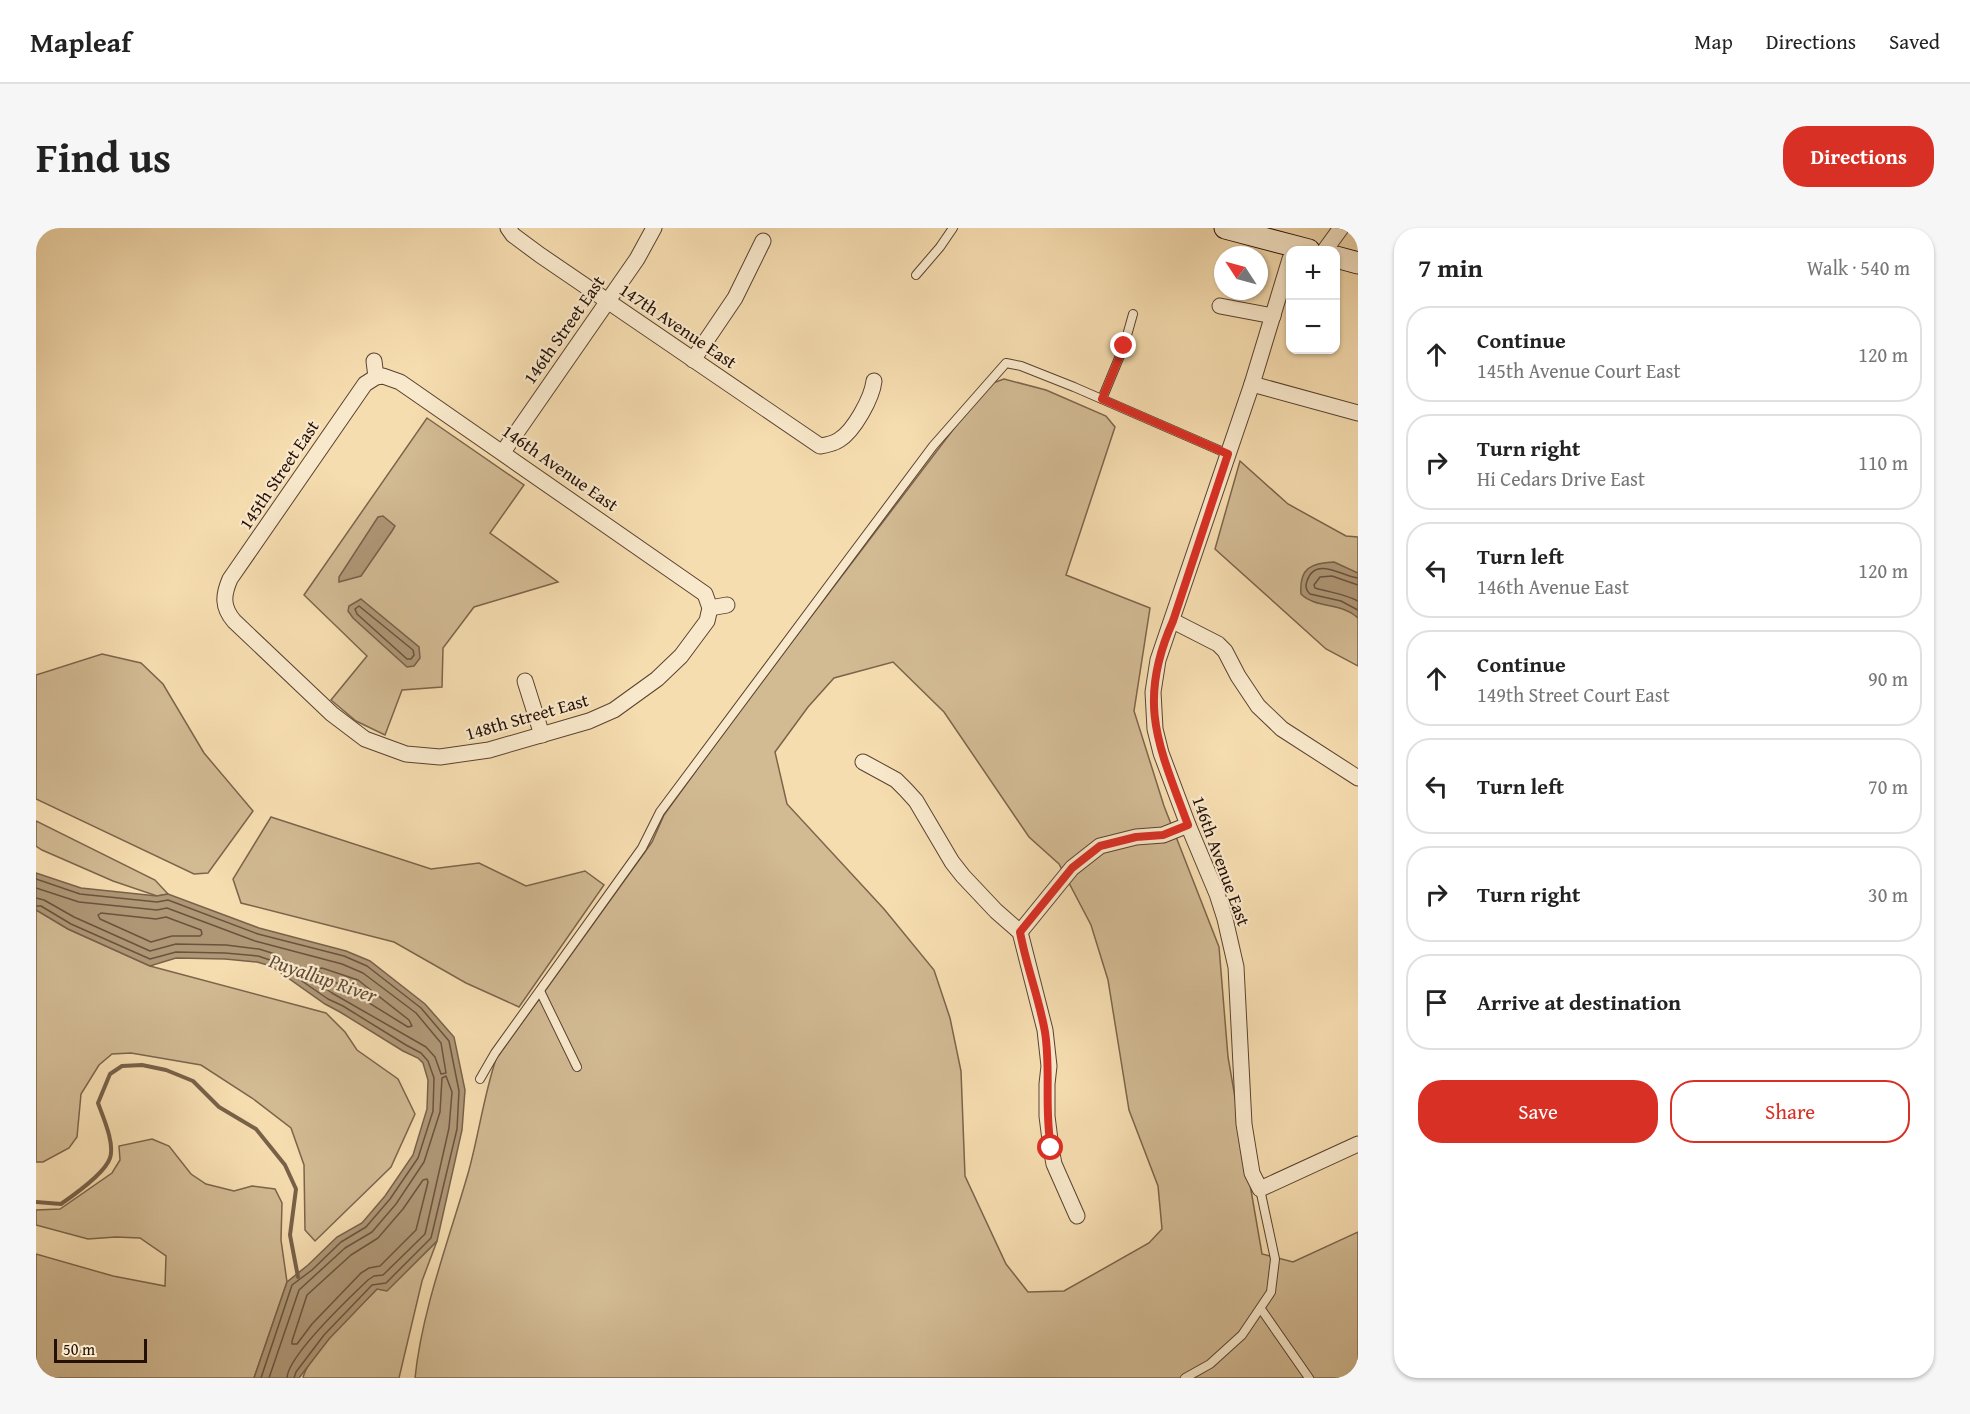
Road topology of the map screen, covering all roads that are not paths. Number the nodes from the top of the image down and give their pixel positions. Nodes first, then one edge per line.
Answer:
1 (508, 228) edge
2 (654, 228) edge
3 (953, 228) edge
4 (1225, 228) edge
5 (1341, 228) edge
6 (763, 241) dead end
7 (1328, 246) edge
8 (1286, 248) edge
9 (1340, 258) edge
10 (1358, 263) edge
11 (916, 275) dead end
12 (1286, 281) edge
13 (608, 301) junction
14 (1220, 306) dead end
15 (1133, 314) dead end
16 (1273, 316) junction
17 (693, 360) junction
18 (374, 361) dead end
19 (376, 377) junction
20 (874, 381) dead end
21 (1252, 384) junction
22 (1102, 399) junction
23 (1358, 413) edge
24 (503, 452) junction
25 (1228, 454) junction
26 (218, 601) joint
27 (727, 605) dead end
28 (710, 608) junction
29 (1173, 621) junction
30 (525, 681) dead end
31 (542, 735) junction
32 (863, 762) dead end
33 (1358, 778) edge
34 (1188, 825) junction
35 (1020, 932) junction
36 (540, 991) junction
37 (577, 1068) dead end
38 (480, 1078) dead end
39 (1358, 1144) edge
40 (1260, 1189) junction
41 (1077, 1216) dead end
42 (1261, 1309) junction
43 (1185, 1378) edge
44 (1309, 1378) edge

1 - 13 street, 147th Avenue East
2 - 13 street, 146th Street East
3 - 11 lane
4 - 8 main road
5 - 7 street
6 - 17 street
9 - 10 main road
12 - 16 street, 146th Avenue East
13 - 17 street, 147th Avenue East
13 - 24 street, 146th Street East
14 - 16 street
15 - 22 lane
16 - 21 street, 146th Avenue East
17 - 20 street, 147th Avenue East
18 - 19 street
19 - 24 street, 146th Avenue East
19 - 26 street, 145th Street East
21 - 23 street
21 - 25 street, 146th Avenue East
22 - 25 lane
22 - 36 lane
24 - 28 street, 146th Avenue East
25 - 29 street, 146th Avenue East
26 - 31 street, 148th Street East
27 - 28 street
28 - 31 street, 148th Street East
29 - 33 street
29 - 34 street, 146th Avenue East
30 - 31 street
32 - 35 street
34 - 35 street
34 - 40 street, 146th Avenue East
35 - 41 street
36 - 37 lane
36 - 38 lane
39 - 40 street
40 - 42 lane
42 - 43 lane
42 - 44 lane

